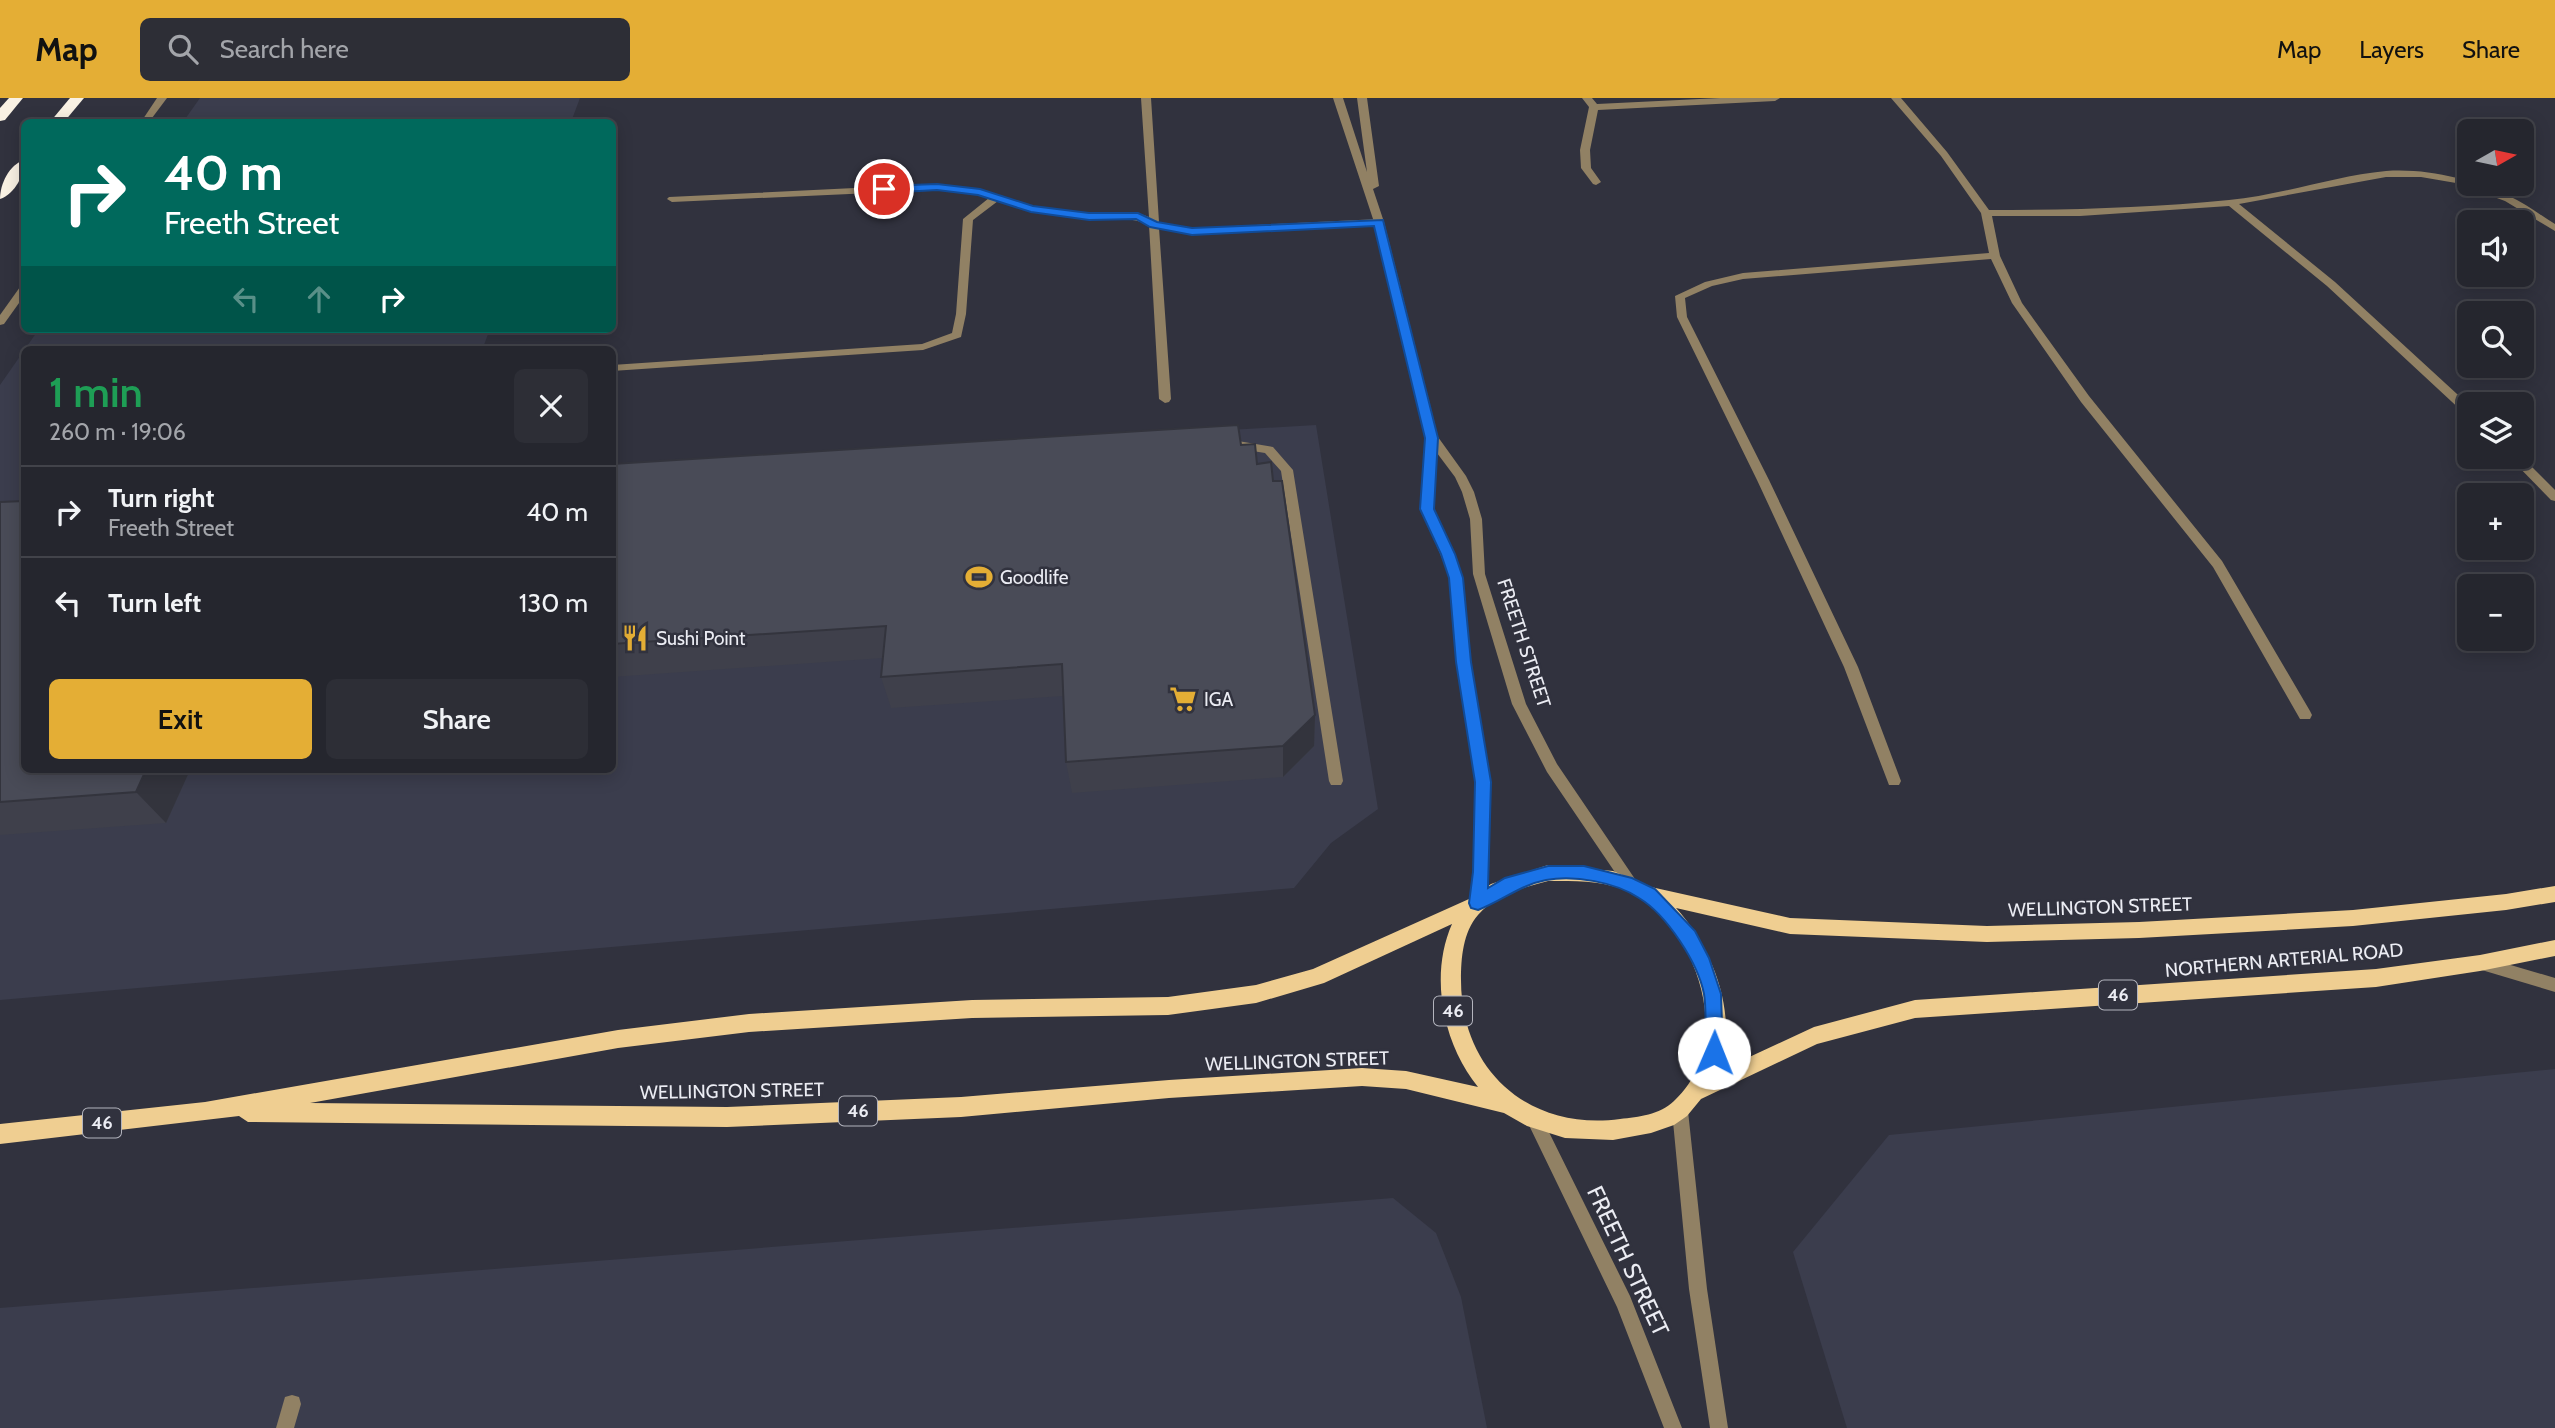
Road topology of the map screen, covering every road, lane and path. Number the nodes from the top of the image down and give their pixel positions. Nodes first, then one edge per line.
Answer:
1 (16, 98) edge
2 (77, 98) edge
3 (162, 98) edge
4 (1146, 98) edge
5 (1338, 98) edge
6 (1362, 98) edge
7 (1587, 98) edge
8 (1775, 98) edge
9 (1896, 98) edge
10 (1594, 107) junction
11 (0, 117) edge
12 (60, 119) edge
13 (147, 119) edge
14 (21, 168) edge
15 (1596, 182) dead end
16 (0, 195) edge
17 (672, 198) dead end
18 (996, 198) junction
19 (2231, 203) junction
20 (1986, 213) junction
21 (1379, 222) junction
22 (1154, 225) junction
23 (2555, 228) edge
24 (1995, 256) junction
25 (21, 293) edge
26 (0, 322) edge
27 (616, 368) edge
28 (1165, 399) dead end
29 (2457, 400) edge
30 (1432, 438) junction
31 (1226, 446) edge
32 (2527, 469) edge
33 (2555, 497) edge
34 (2305, 715) dead end
35 (1894, 780) dead end
36 (1336, 781) dead end
37 (1640, 890) junction
38 (2555, 894) edge
39 (1475, 905) junction
40 (2555, 948) edge
41 (2480, 963) junction
42 (2555, 985) edge
43 (1695, 1092) junction
44 (1508, 1104) junction
45 (1680, 1111) junction
46 (205, 1112) junction
47 (1533, 1117) junction
48 (0, 1134) edge
49 (292, 1404) dead end
50 (285, 1428) edge
51 (1673, 1428) edge
52 (1719, 1428) edge

1 - 11 highway
2 - 12 highway
3 - 13 street
4 - 22 street
5 - 21 street, FREETH STREET
6 - 21 street, FREETH STREET
7 - 10 street
8 - 10 street
9 - 20 street
10 - 15 street
14 - 16 highway
17 - 18 street
18 - 22 street
18 - 27 street
19 - 20 street
19 - 23 street
19 - 29 street
20 - 24 street
21 - 22 street
21 - 30 street, FREETH STREET
22 - 28 street
24 - 34 street
24 - 35 street
25 - 26 street
30 - 37 street, FREETH STREET
30 - 39 street, FREETH STREET
31 - 36 street
32 - 33 street
37 - 38 main road, WELLINGTON STREET / 46
37 - 39 main road, 46
37 - 43 main road, 46
39 - 44 main road, 46
39 - 46 main road, WELLINGTON STREET / 46
40 - 41 main road, NORTHERN ARTERIAL ROAD / 46
41 - 42 street
41 - 43 main road, NORTHERN ARTERIAL ROAD / 46
43 - 45 main road, 46
44 - 46 main road, WELLINGTON STREET / 46
44 - 47 main road, 46
45 - 47 main road, 46
45 - 52 street, FREETH STREET
46 - 48 main road, WELLINGTON STREET / 46
47 - 51 street, FREETH STREET
49 - 50 street

